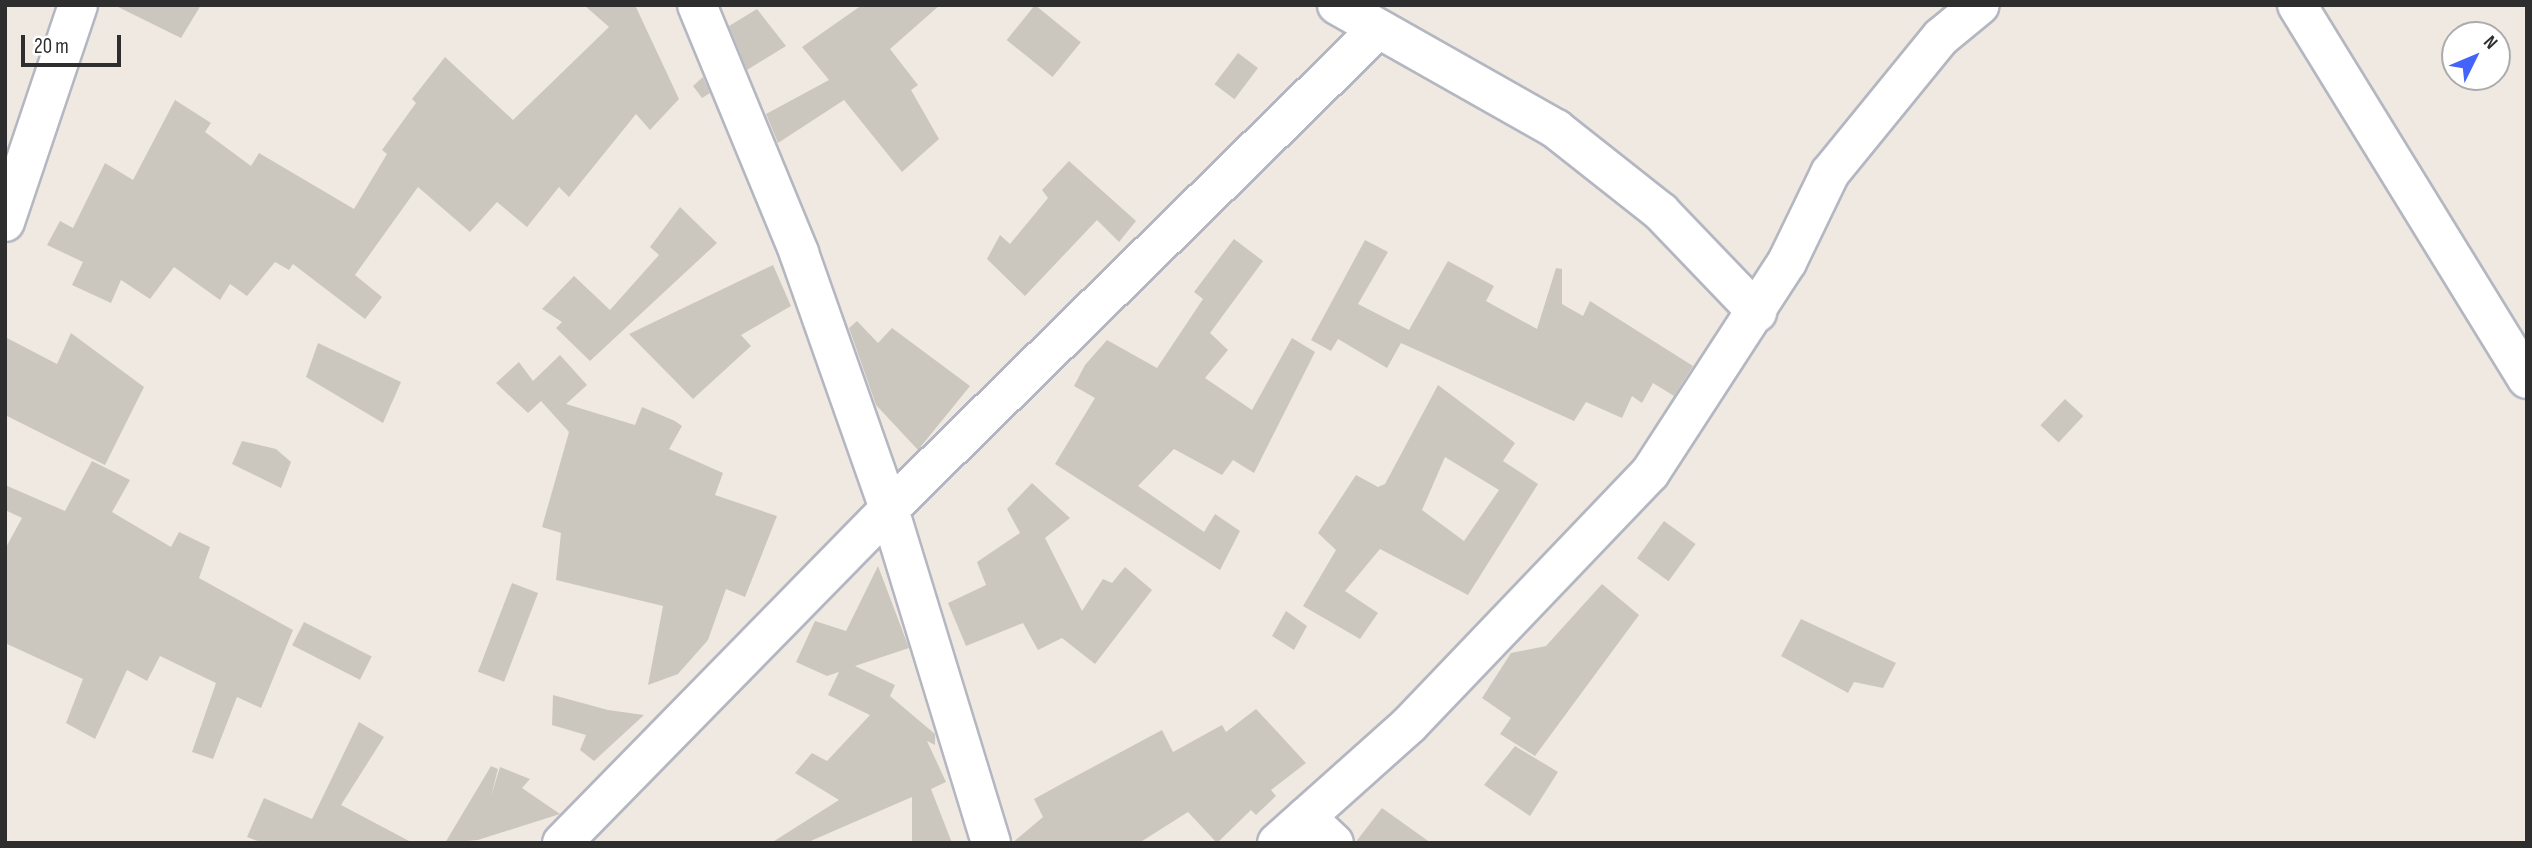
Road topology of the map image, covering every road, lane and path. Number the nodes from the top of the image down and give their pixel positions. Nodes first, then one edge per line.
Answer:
1 (78, 5) edge
2 (697, 5) edge
3 (1337, 5) edge
4 (1980, 5) edge
5 (2297, 5) edge
6 (1375, 32) junction
7 (5, 222) edge
8 (1757, 312) junction
9 (2527, 379) edge
10 (889, 509) junction
11 (1306, 817) junction
12 (562, 843) edge
13 (991, 843) edge
14 (1277, 843) edge
15 (1334, 843) edge

1 - 7 street
2 - 10 street
3 - 6 street
4 - 8 street
5 - 9 street
6 - 8 street
6 - 10 street
8 - 11 street
10 - 12 street
10 - 13 street
11 - 14 street
11 - 15 street

